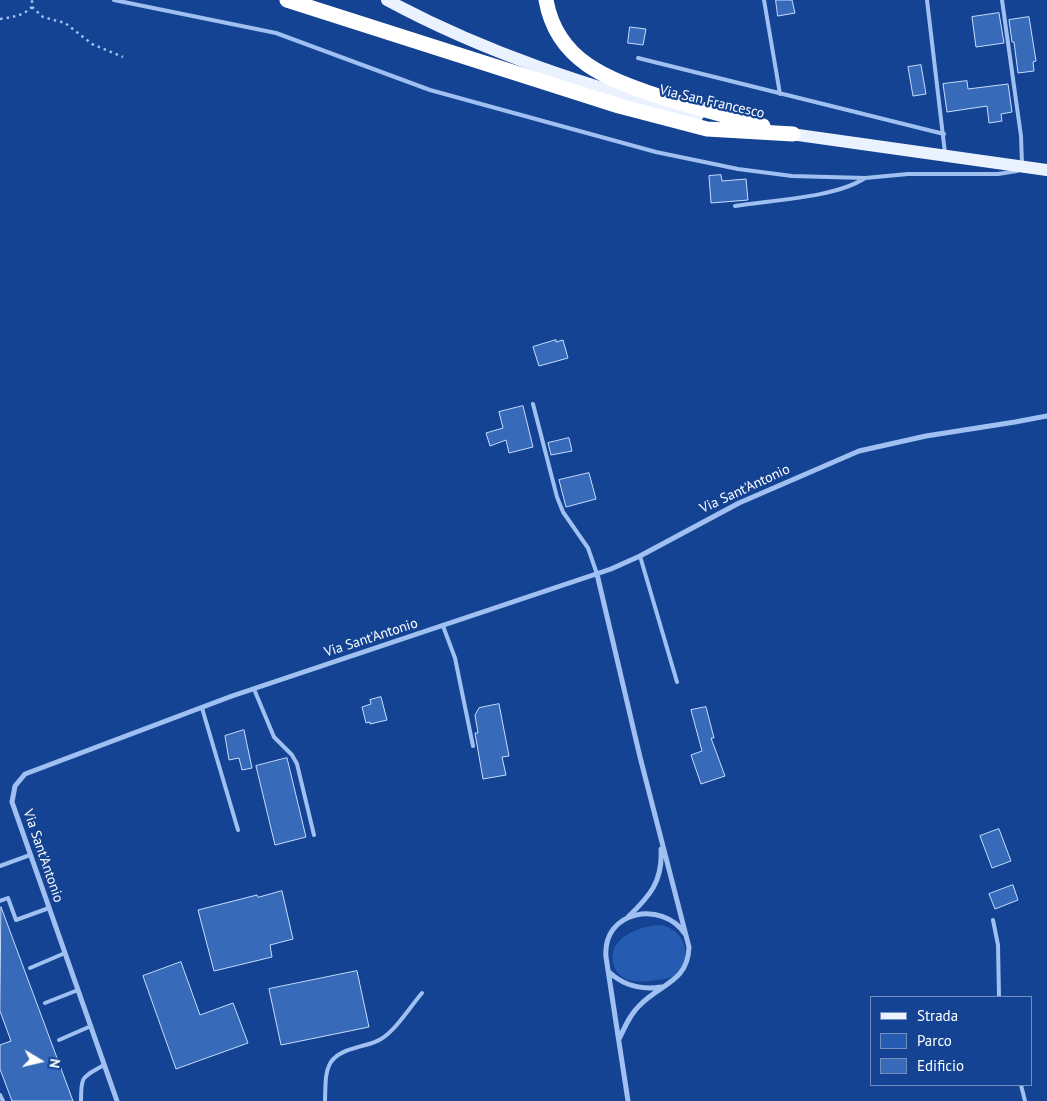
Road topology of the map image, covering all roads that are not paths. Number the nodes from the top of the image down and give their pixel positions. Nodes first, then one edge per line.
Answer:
1 (114, 0) edge
2 (288, 0) edge
3 (387, 0) edge
4 (546, 0) edge
5 (764, 0) edge
6 (927, 0) edge
7 (1002, 0) edge
8 (638, 58) dead end
9 (780, 94) junction
10 (793, 134) junction
11 (944, 134) junction
12 (946, 155) junction
13 (1022, 166) junction
14 (1041, 169) edge
15 (865, 178) junction
16 (735, 206) dead end
17 (533, 404) dead end
18 (1047, 416) edge
19 (640, 556) junction
20 (597, 574) junction
21 (443, 626) junction
22 (677, 682) dead end
23 (254, 689) junction
24 (202, 708) junction
25 (473, 746) dead end
26 (238, 830) dead end
27 (314, 835) dead end
28 (660, 837) junction
29 (30, 855) junction
30 (0, 866) edge
31 (0, 901) edge
32 (49, 908) junction
33 (628, 918) junction
34 (994, 920) dead end
35 (688, 941) junction
36 (65, 953) junction
37 (30, 968) dead end
38 (609, 972) junction
39 (666, 986) junction
40 (78, 990) junction
41 (422, 993) dead end
42 (999, 996) edge
43 (45, 1003) dead end
44 (91, 1026) junction
45 (619, 1039) junction
46 (58, 1040) dead end
47 (104, 1065) junction
48 (1021, 1086) edge
49 (0, 1095) edge
50 (116, 1099) edge
51 (3, 1101) edge
52 (81, 1101) edge
53 (325, 1101) edge
54 (628, 1101) edge
55 (1025, 1101) edge

1 - 15 lane
2 - 10 highway
3 - 10 main road, Via San Francesco
4 - 10 highway
5 - 9 lane
6 - 11 lane
7 - 13 lane
8 - 9 lane
9 - 11 lane
10 - 12 main road, Via San Francesco
11 - 12 lane
12 - 13 main road, Via San Francesco
13 - 14 main road, Via San Francesco
14 - 15 lane
15 - 16 lane
17 - 20 lane
18 - 19 street, Via Sant'Antonio
19 - 20 street, Via Sant'Antonio
19 - 22 lane
20 - 21 street, Via Sant'Antonio
20 - 28 street
21 - 23 street, Via Sant'Antonio
21 - 25 lane
23 - 24 street, Via Sant'Antonio
23 - 27 lane
24 - 26 lane
24 - 29 street, Via Sant'Antonio
28 - 33 street
28 - 35 street
29 - 30 lane
29 - 32 street, Via Sant'Antonio
31 - 32 lane
32 - 36 street, Via Sant'Antonio
33 - 35 street
33 - 38 street
34 - 42 lane
35 - 39 street
36 - 37 lane
36 - 40 street, Via Sant'Antonio
38 - 39 street
38 - 45 street
39 - 45 street
40 - 43 lane
40 - 44 street, Via Sant'Antonio
41 - 53 lane
44 - 46 lane
44 - 47 street, Via Sant'Antonio
45 - 54 street
47 - 50 street, Via Sant'Antonio
47 - 52 lane
48 - 55 lane
49 - 51 lane

